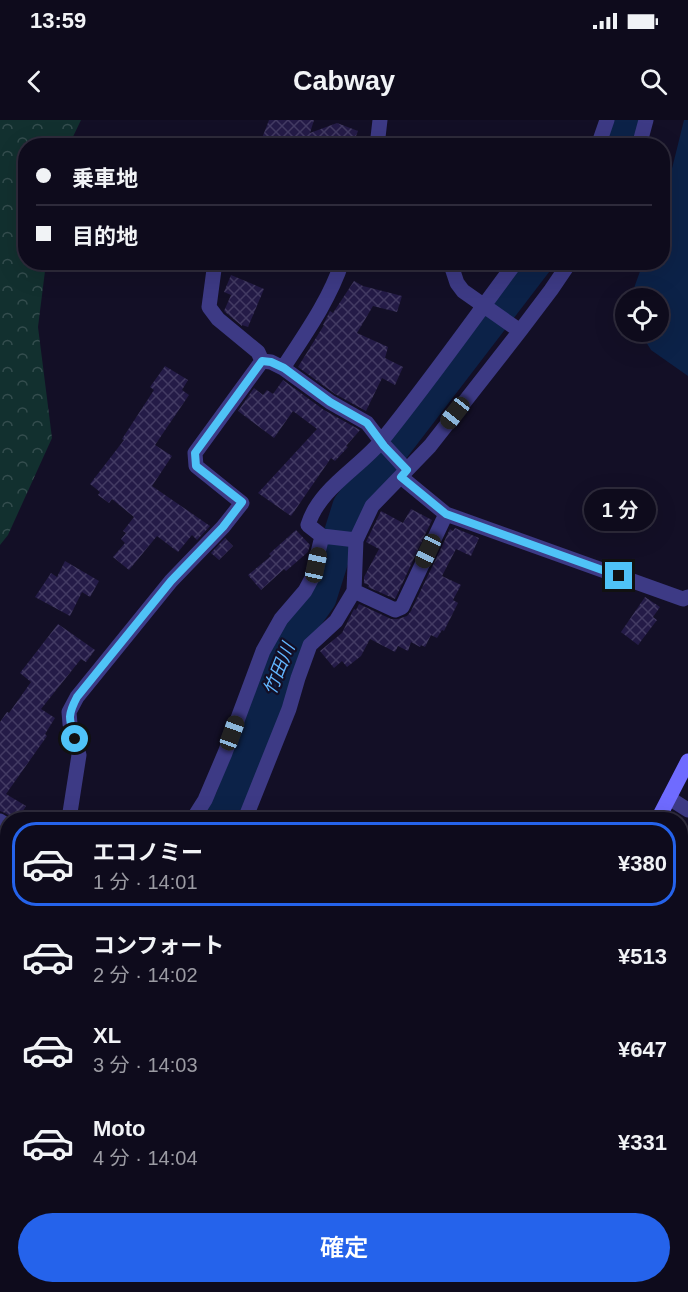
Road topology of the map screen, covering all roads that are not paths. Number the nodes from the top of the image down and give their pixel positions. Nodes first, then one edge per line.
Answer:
1 (380, 120) edge
2 (607, 120) edge
3 (646, 120) edge
4 (378, 138) edge
5 (601, 138) edge
6 (641, 138) edge
7 (214, 270) edge
8 (339, 270) edge
9 (453, 270) edge
10 (511, 270) edge
11 (565, 270) edge
12 (487, 306) junction
13 (516, 329) junction
14 (262, 361) junction
15 (284, 368) junction
16 (383, 443) junction
17 (403, 470) junction
18 (446, 514) junction
19 (324, 537) junction
20 (354, 539) junction
21 (354, 591) junction
22 (688, 597) edge
23 (688, 761) edge
24 (669, 798) junction
25 (688, 810) edge
26 (70, 812) edge
27 (197, 812) edge
28 (248, 812) edge
29 (662, 812) edge

1 - 4 street
2 - 5 street
3 - 6 street
7 - 14 street
8 - 15 street
9 - 12 street
10 - 12 street
11 - 13 street
12 - 13 street
12 - 16 street
13 - 17 street
14 - 15 street
14 - 26 street
15 - 16 street
16 - 17 street
16 - 19 street
17 - 18 street
17 - 20 street
18 - 21 street
18 - 22 street
19 - 20 street
19 - 27 street
20 - 21 street
21 - 28 street
23 - 24 main road
24 - 25 street
24 - 29 main road

